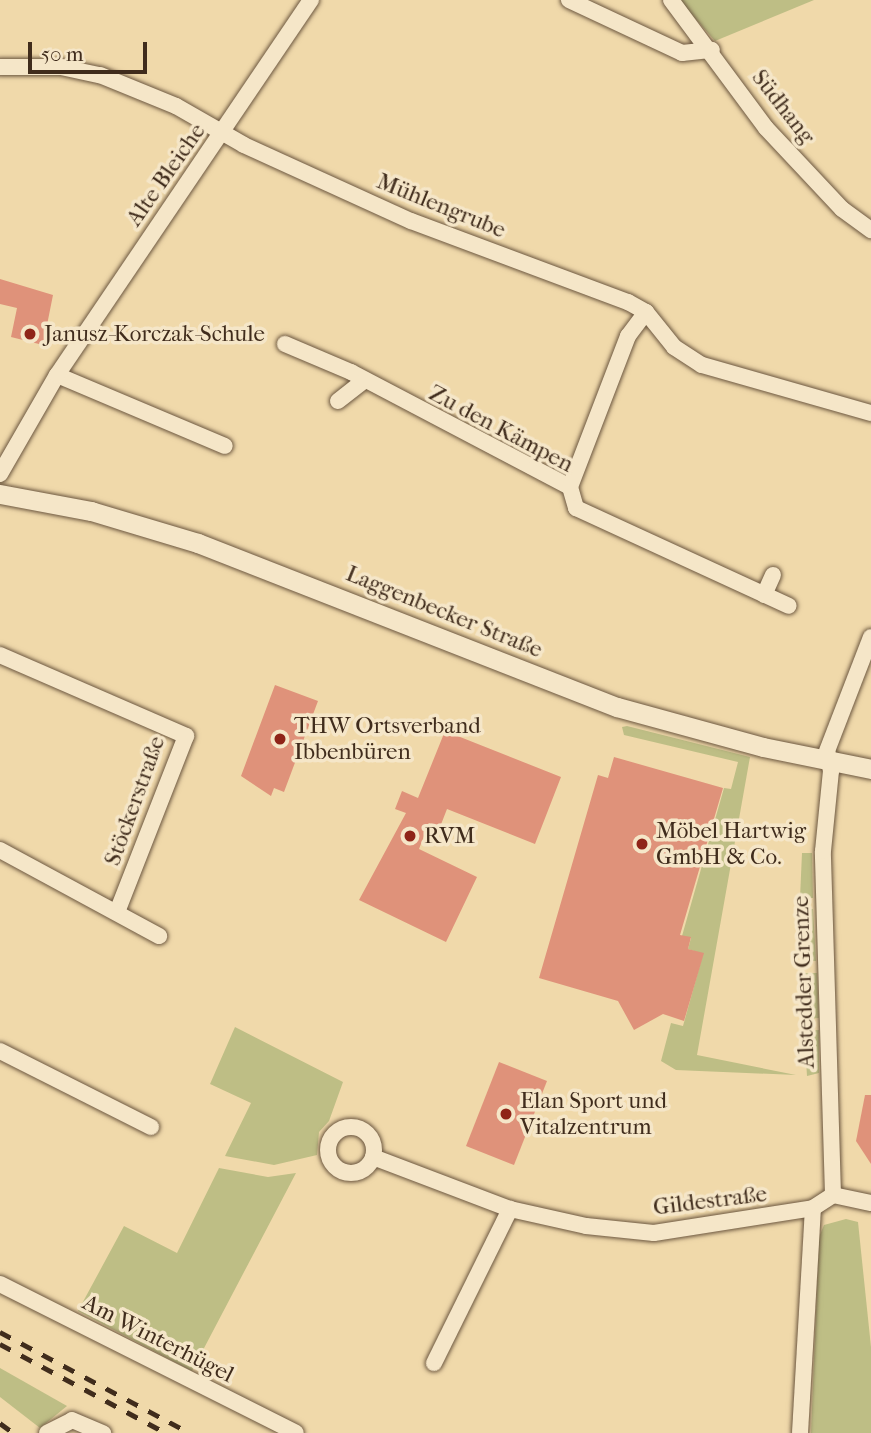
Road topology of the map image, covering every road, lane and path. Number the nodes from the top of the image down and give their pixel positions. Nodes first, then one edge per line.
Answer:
1 (311, 0) edge
2 (569, 0) edge
3 (671, 0) edge
4 (712, 50) junction
5 (0, 67) edge
6 (224, 132) junction
7 (871, 230) edge
8 (646, 312) junction
9 (285, 344) dead end
10 (57, 375) junction
11 (362, 382) junction
12 (338, 401) dead end
13 (871, 412) edge
14 (225, 446) dead end
15 (0, 474) edge
16 (570, 487) junction
17 (0, 494) edge
18 (773, 576) dead end
19 (764, 595) junction
20 (789, 606) dead end
21 (869, 646) edge
22 (0, 655) edge
23 (828, 763) junction
24 (871, 769) edge
25 (0, 850) edge
26 (117, 912) junction
27 (159, 936) dead end
28 (0, 1051) edge
29 (151, 1127) dead end
30 (373, 1157) dead end
31 (833, 1195) junction
32 (871, 1203) edge
33 (813, 1208) junction
34 (510, 1209) junction
35 (0, 1284) edge
36 (434, 1363) dead end
37 (47, 1433) edge
38 (103, 1433) edge
39 (296, 1433) edge
40 (800, 1433) edge

1 - 6 street, Alte Bleiche
2 - 4 street
3 - 4 street, Südhang
4 - 7 street, Südhang
5 - 6 street, Mühlengrube
6 - 8 street, Mühlengrube
6 - 10 street, Alte Bleiche
8 - 13 street
8 - 16 street
9 - 11 street, Zu den Kämpen
10 - 14 street
10 - 15 street, Alte Bleiche
11 - 12 street
11 - 16 street, Zu den Kämpen
16 - 19 street, Zu den Kämpen
17 - 23 street, Laggenbecker Straße
18 - 19 street
19 - 20 street, Zu den Kämpen
21 - 23 street, Alstedder Grenze
22 - 26 street, Stöckerstraße
23 - 24 street, Laggenbecker Straße
23 - 31 street, Alstedder Grenze
25 - 26 street
26 - 27 street
28 - 29 street
30 - 34 street, Gildestraße
31 - 32 street
31 - 33 street, Gildestraße
33 - 34 street, Gildestraße
33 - 40 street
34 - 36 street
35 - 39 street, Am Winterhügel
37 - 38 street

